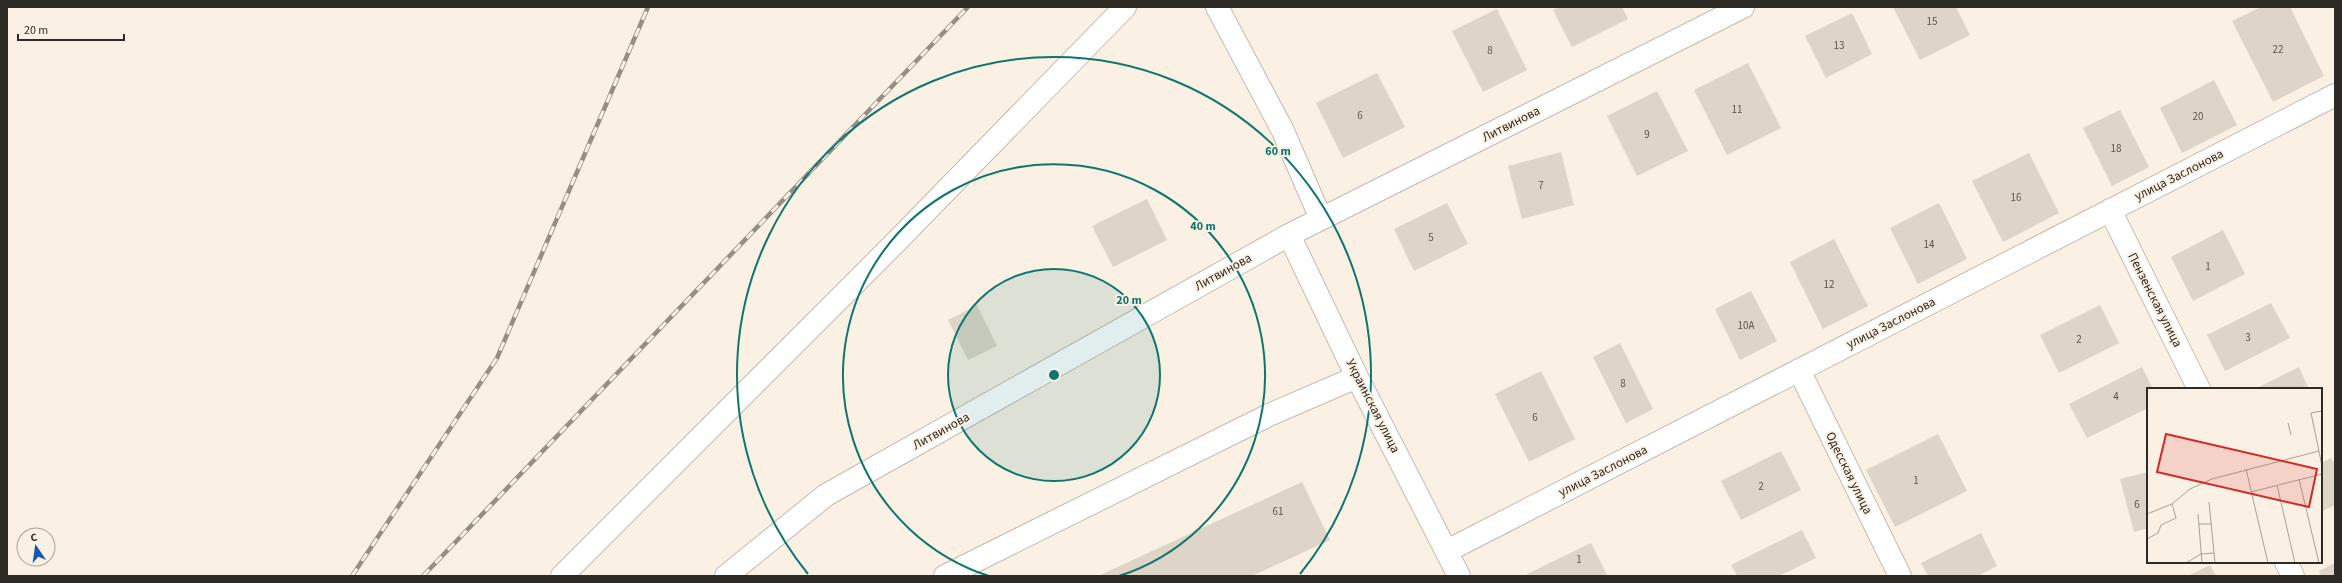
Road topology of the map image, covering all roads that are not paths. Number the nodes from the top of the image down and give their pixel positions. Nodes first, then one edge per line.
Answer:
1 (1125, 7) edge
2 (1217, 7) edge
3 (1743, 7) edge
4 (2335, 95) edge
5 (2110, 210) junction
6 (1321, 219) junction
7 (1289, 235) junction
8 (1799, 370) junction
9 (1357, 377) junction
10 (2199, 388) edge
11 (1447, 551) junction
12 (2286, 563) edge
13 (751, 568) edge
14 (562, 576) edge
15 (726, 576) edge
16 (945, 576) edge
17 (1459, 576) edge
18 (1900, 576) edge
19 (2293, 576) edge

1 - 14 street
2 - 6 street
3 - 6 street, Литвинова
4 - 5 street, улица Заслонова
5 - 8 street, улица Заслонова
5 - 10 street, Пензенская улица
6 - 7 street, Литвинова
7 - 9 street, Украинская улица
7 - 13 street, Литвинова
8 - 11 street, улица Заслонова
8 - 18 street, Одесская улица
9 - 11 street, Украинская улица
9 - 16 street
11 - 17 street, Украинская улица
12 - 19 street
13 - 15 street, Литвинова

